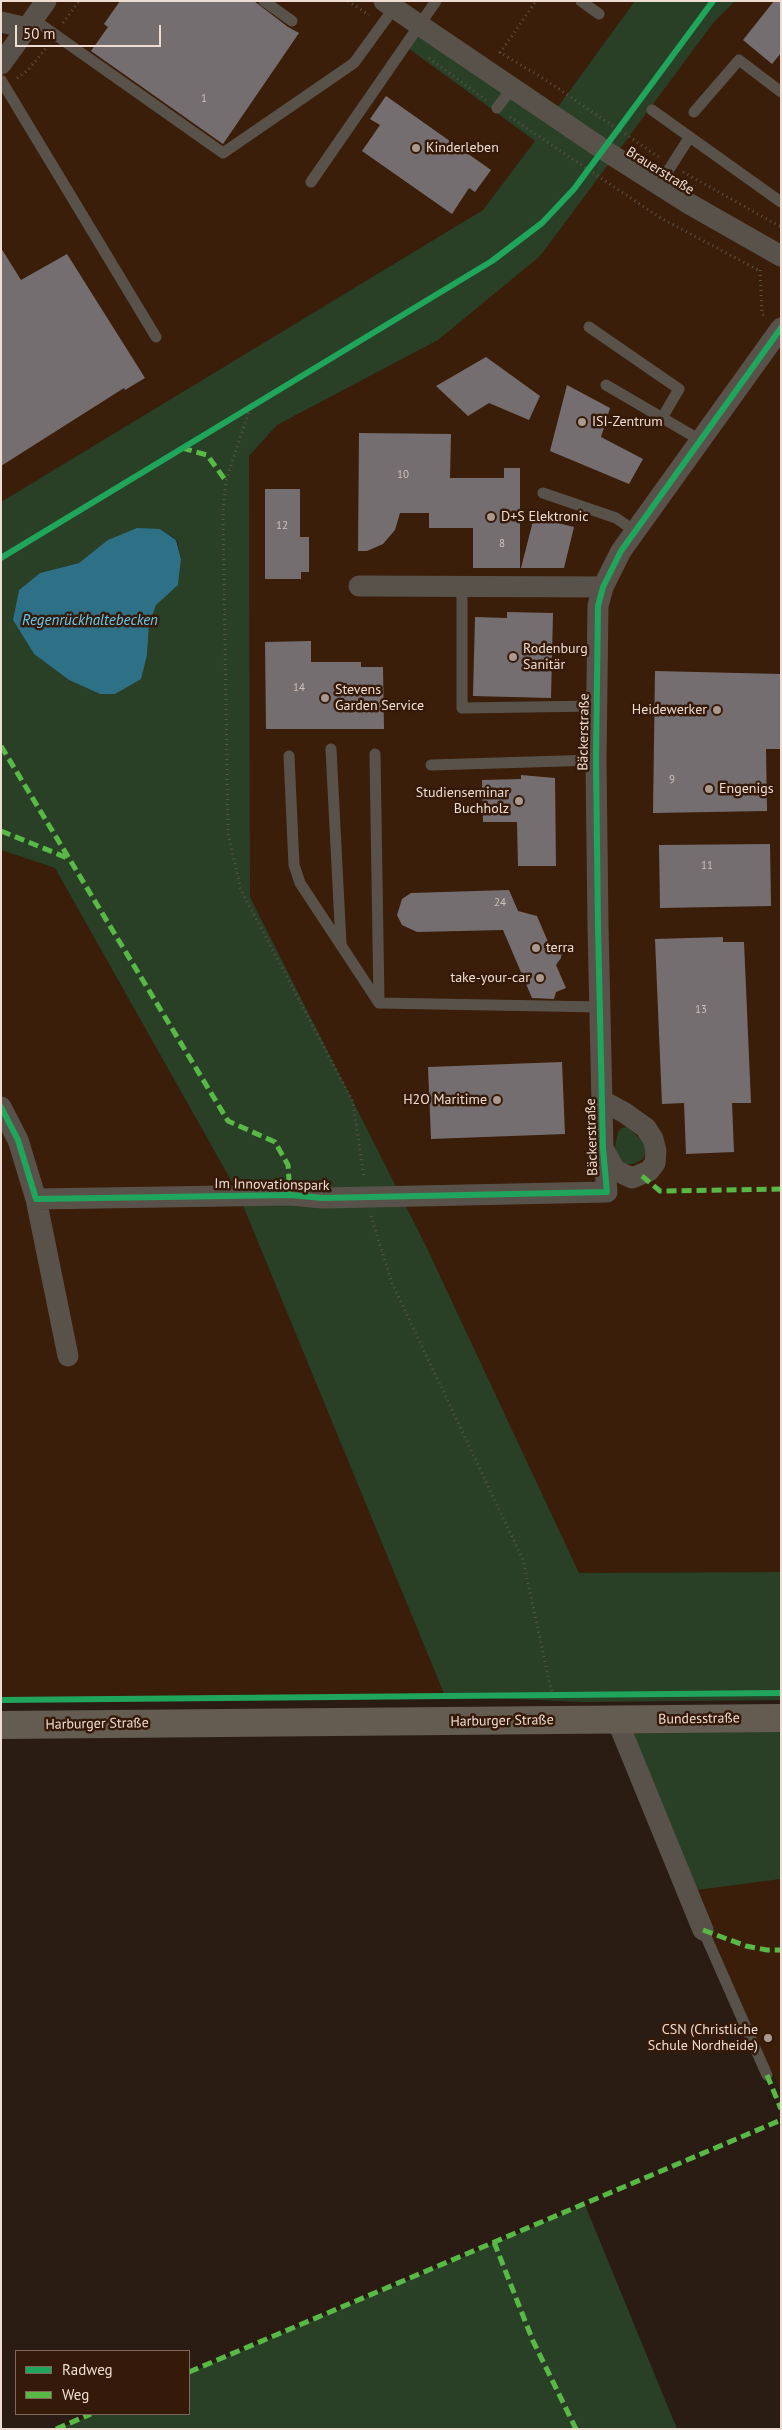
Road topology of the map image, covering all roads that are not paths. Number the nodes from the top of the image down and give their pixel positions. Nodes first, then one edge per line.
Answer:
1 (46, 1) edge
2 (264, 1) edge
3 (436, 1) edge
4 (581, 1) edge
5 (387, 11) edge
6 (599, 14) dead end
7 (292, 21) dead end
8 (1, 22) edge
9 (30, 24) junction
10 (413, 34) junction
11 (1, 64) edge
12 (3, 83) edge
13 (512, 88) junction
14 (781, 92) edge
15 (497, 108) road end
16 (652, 110) dead end
17 (694, 112) dead end
18 (689, 138) junction
19 (311, 182) dead end
20 (659, 185) junction
21 (781, 202) edge
22 (772, 261) edge
23 (775, 324) edge
24 (589, 327) dead end
25 (156, 337) dead end
26 (606, 385) dead end
27 (662, 418) junction
28 (700, 440) junction
29 (543, 493) dead end
30 (635, 531) junction
31 (359, 586) dead end
32 (462, 586) junction
33 (603, 587) junction
34 (597, 706) junction
35 (331, 748) dead end
36 (375, 754) dead end
37 (289, 756) dead end
38 (596, 760) junction
39 (431, 765) dead end
40 (342, 946) junction
41 (379, 1003) junction
42 (601, 1007) junction
43 (603, 1101) junction
44 (1, 1107) edge
45 (603, 1149) junction
46 (607, 1192) joint
47 (36, 1199) junction
48 (68, 1356) dead end
49 (781, 1718) edge
50 (617, 1720) junction
51 (1, 1725) edge
52 (703, 1930) joint
53 (767, 2075) dead end

1 - 9 street
2 - 7 lane
3 - 10 lane
4 - 6 lane
5 - 9 lane
5 - 10 street, Brauerstraße
8 - 9 street
9 - 11 street
10 - 13 street, Brauerstraße
10 - 19 lane
12 - 25 lane
13 - 15 lane
13 - 20 street, Brauerstraße
14 - 17 lane
16 - 18 lane
18 - 20 lane
18 - 21 lane
20 - 22 street, Brauerstraße
23 - 28 street, Bäckerstraße
24 - 27 lane
26 - 27 lane
27 - 28 lane
28 - 30 street, Bäckerstraße
29 - 30 lane
30 - 33 street, Bäckerstraße
31 - 32 street
32 - 33 street
32 - 34 lane
33 - 34 street, Bäckerstraße
34 - 38 street, Bäckerstraße
35 - 40 lane
36 - 41 lane
37 - 40 lane
38 - 39 lane
38 - 42 street, Bäckerstraße
40 - 41 lane
41 - 42 lane
42 - 43 street, Bäckerstraße
43 - 45 street, Bäckerstraße
43 - 45 street, Bäckerstraße
44 - 47 street
45 - 46 street, Bäckerstraße
46 - 47 street, Im Innovationspark
47 - 48 street
49 - 50 main road, Bundesstraße
50 - 51 main road, Harburger Straße
50 - 52 street
52 - 53 lane

